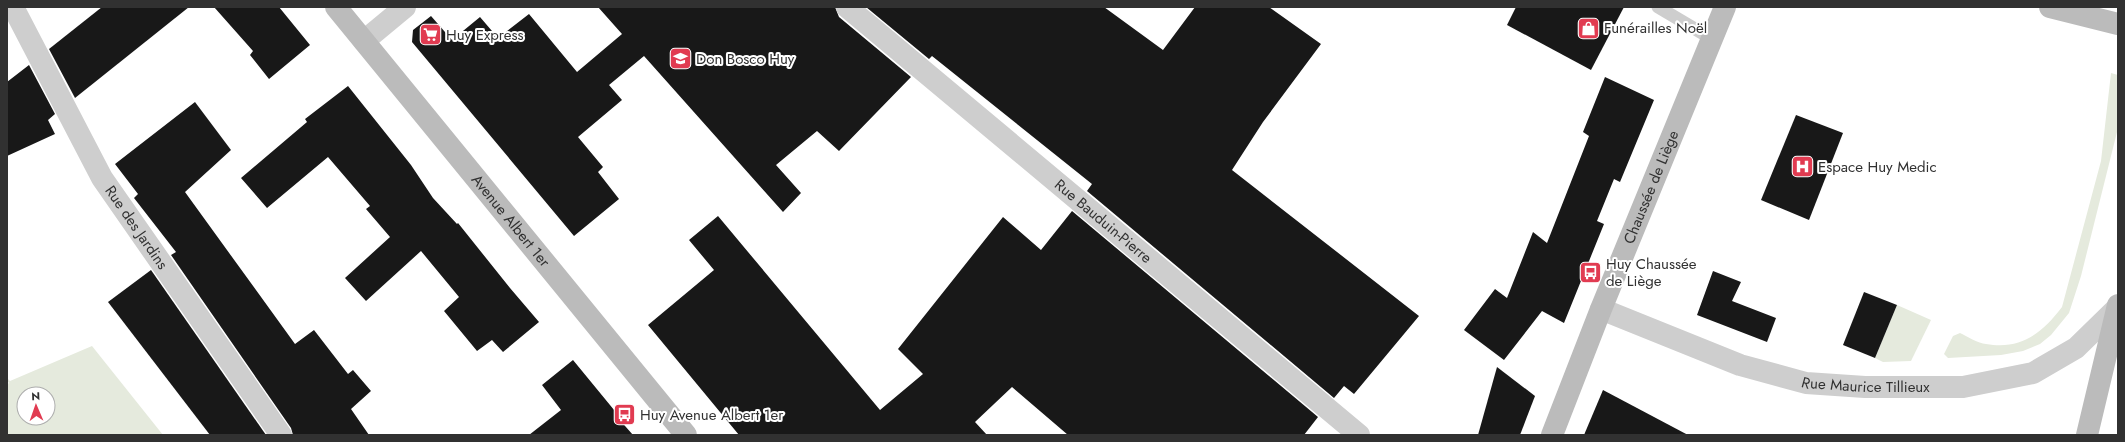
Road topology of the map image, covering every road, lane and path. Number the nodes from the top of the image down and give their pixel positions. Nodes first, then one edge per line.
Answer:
1 (13, 7) edge
2 (336, 7) edge
3 (405, 7) edge
4 (847, 7) edge
5 (1658, 7) edge
6 (1725, 7) edge
7 (2060, 10) edge
8 (2118, 24) edge
9 (1712, 39) junction
10 (364, 41) junction
11 (2118, 306) edge
12 (1601, 308) junction
13 (281, 435) edge
14 (686, 435) edge
15 (1359, 435) edge
16 (1552, 435) edge
17 (2087, 435) edge

1 - 13 street, Rue des Jardins
2 - 10 street, Avenue Albert 1er
3 - 10 street
4 - 15 street, Rue Bauduin-Pierre
5 - 9 lane
6 - 9 street, Chaussée de Liège
7 - 8 street
9 - 12 street, Chaussée de Liège
10 - 14 street, Avenue Albert 1er
11 - 12 street, Rue Maurice Tillieux
11 - 17 street
12 - 16 street, Chaussée de Liège

